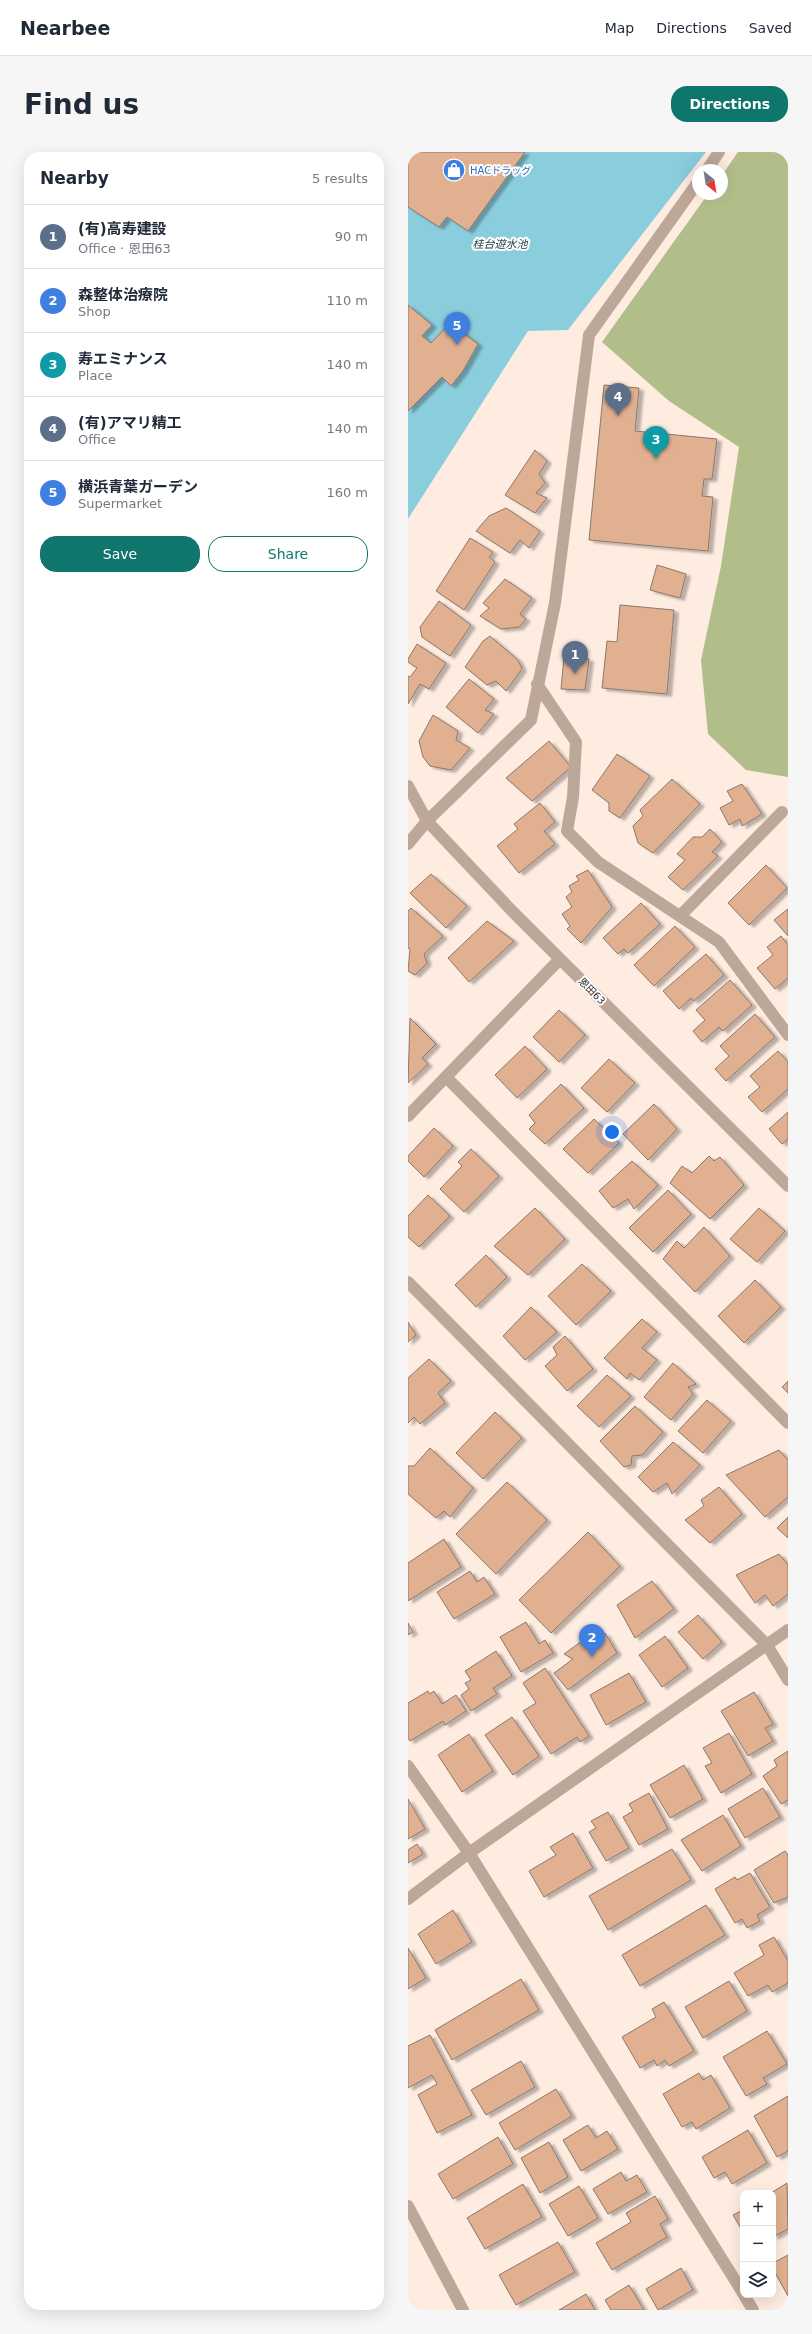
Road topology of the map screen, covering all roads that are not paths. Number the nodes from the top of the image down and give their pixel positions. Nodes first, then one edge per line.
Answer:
1 (720, 152) edge
2 (711, 164) edge
3 (692, 190) edge
4 (537, 684) junction
5 (408, 786) edge
6 (782, 812) dead end
7 (427, 821) junction
8 (408, 844) edge
9 (680, 916) junction
10 (560, 959) junction
11 (788, 1035) edge
12 (447, 1078) junction
13 (408, 1116) edge
14 (788, 1186) edge
15 (408, 1282) edge
16 (788, 1423) edge
17 (788, 1630) edge
18 (767, 1645) junction
19 (788, 1680) edge
20 (408, 1766) edge
21 (470, 1853) junction
22 (408, 1899) edge
23 (408, 2206) edge
24 (740, 2288) edge
25 (746, 2298) edge
26 (463, 2310) edge
27 (754, 2310) edge

1 - 2 street
3 - 4 street
4 - 7 street
4 - 9 street
5 - 7 street, 恩田63 / 恩田63
6 - 9 street
7 - 8 street
7 - 10 street, 恩田63 / 恩田63
9 - 11 street
10 - 12 street
10 - 14 street, 恩田63 / 恩田63
12 - 13 street
12 - 16 street
15 - 18 street
17 - 18 street
18 - 19 street
18 - 21 street
20 - 21 street
21 - 22 street
21 - 24 street
23 - 26 street
25 - 27 street

